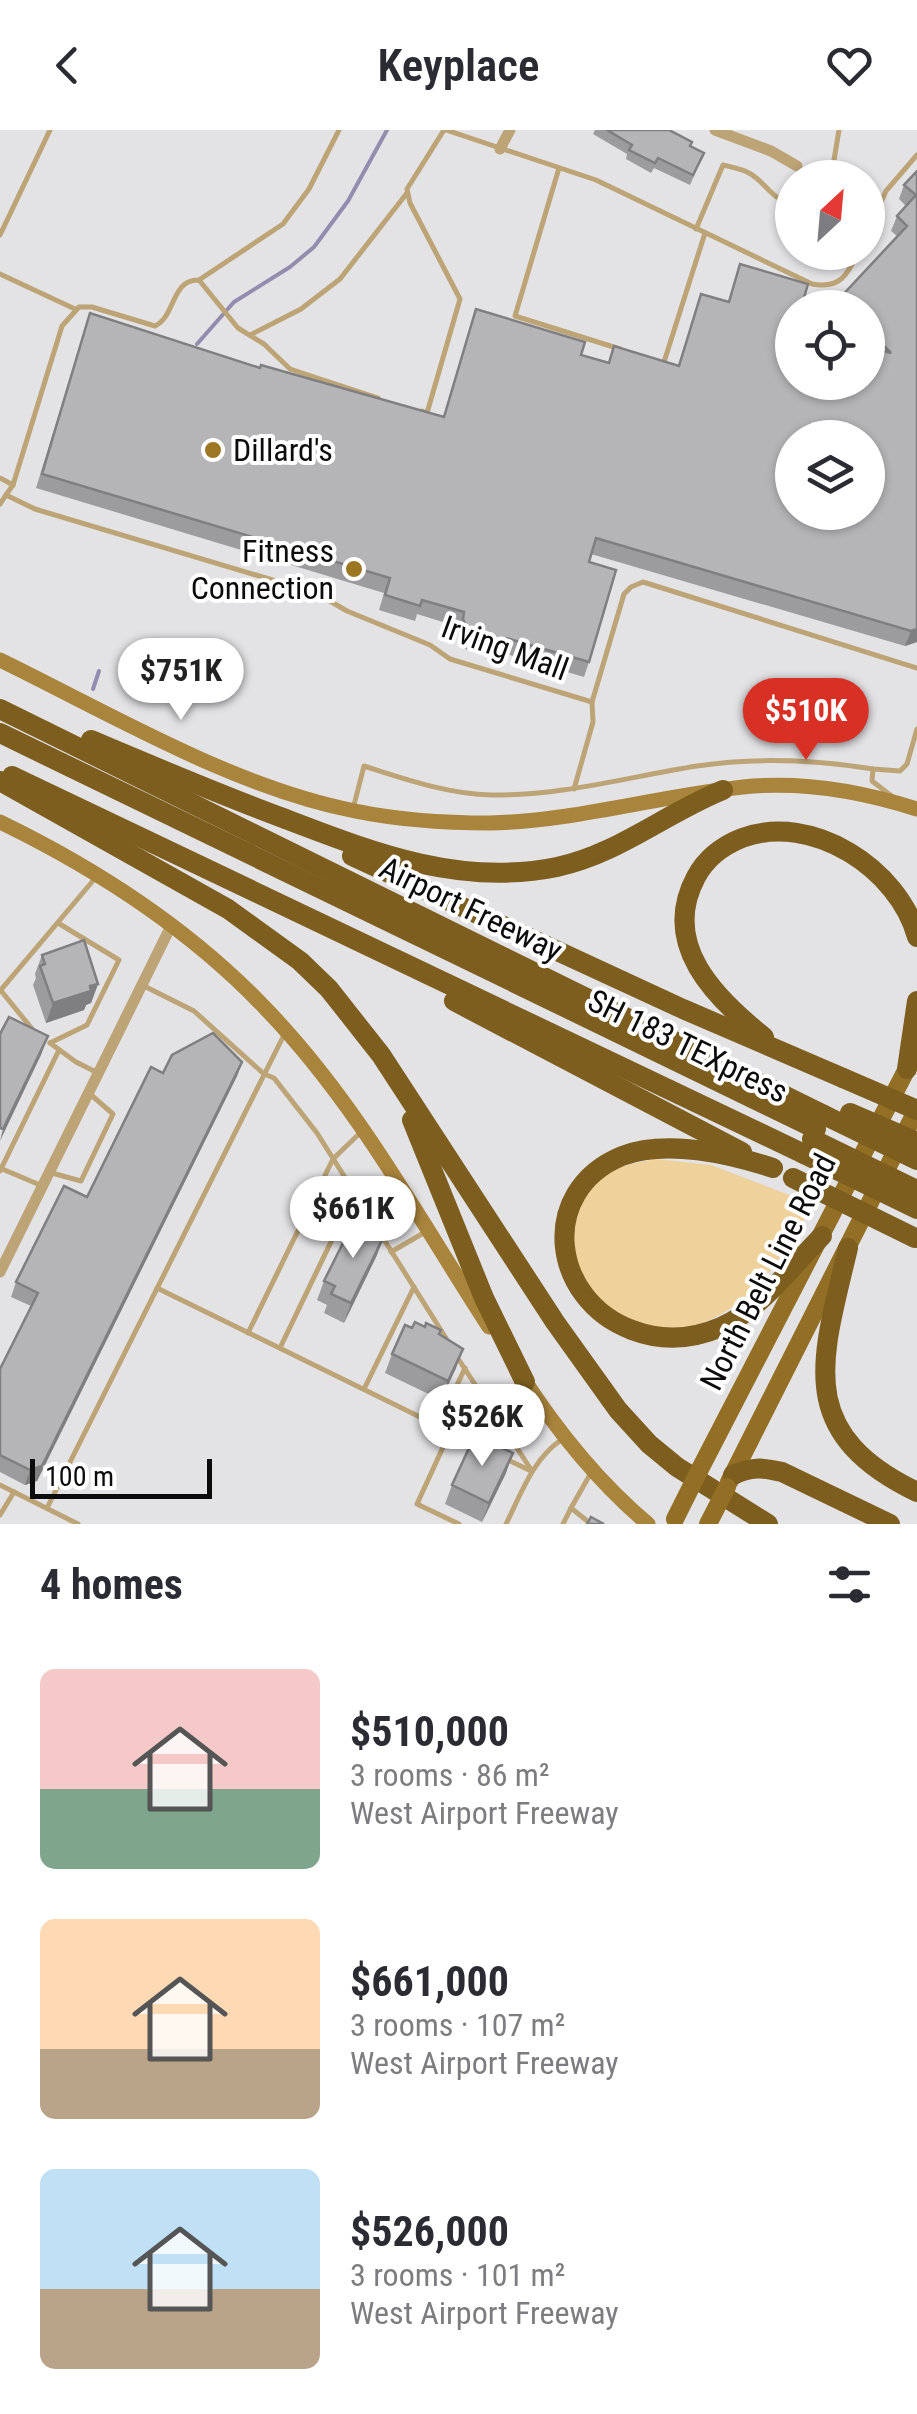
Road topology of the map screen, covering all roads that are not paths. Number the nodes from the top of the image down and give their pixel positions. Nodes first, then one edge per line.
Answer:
1 (50, 130) edge
2 (339, 130) edge
3 (445, 130) edge
4 (510, 130) edge
5 (714, 130) edge
6 (839, 130) edge
7 (500, 148) junction
8 (917, 155) edge
9 (787, 160) edge
10 (834, 160) edge
11 (560, 168) junction
12 (406, 193) junction
13 (885, 193) edge
14 (775, 196) edge
15 (696, 228) junction
16 (705, 233) junction
17 (0, 235) edge
18 (775, 266) edge
19 (784, 270) edge
20 (848, 270) edge
21 (0, 274) edge
22 (199, 280) junction
23 (75, 309) junction
24 (250, 336) junction
25 (622, 350) edge
26 (651, 358) edge
27 (387, 401) edge
28 (418, 410) edge
29 (0, 478) edge
30 (13, 485) junction
31 (6, 496) junction
32 (0, 504) edge
33 (0, 660) edge
34 (917, 668) edge
35 (0, 700) edge
36 (592, 702) junction
37 (0, 709) edge
38 (917, 730) edge
39 (0, 734) edge
40 (0, 745) edge
41 (873, 768) junction
42 (0, 770) edge
43 (0, 781) edge
44 (574, 788) junction
45 (723, 790) junction
46 (218, 794) junction
47 (916, 808) edge
48 (353, 811) junction
49 (0, 822) edge
50 (100, 874) junction
51 (58, 923) junction
52 (172, 924) junction
53 (917, 938) edge
54 (359, 942) junction
55 (142, 985) junction
56 (0, 992) edge
57 (917, 1000) edge
58 (286, 1031) junction
59 (50, 1042) junction
60 (917, 1048) edge
61 (59, 1050) junction
62 (381, 1055) junction
63 (791, 1055) junction
64 (907, 1069) junction
65 (98, 1072) junction
66 (264, 1074) junction
67 (88, 1092) junction
68 (917, 1109) edge
69 (817, 1128) junction
70 (363, 1130) junction
71 (917, 1142) edge
72 (333, 1159) junction
73 (917, 1160) edge
74 (772, 1168) junction
75 (0, 1169) edge
76 (49, 1172) junction
77 (917, 1178) edge
78 (42, 1186) junction
79 (917, 1190) edge
80 (354, 1194) junction
81 (917, 1209) edge
82 (427, 1231) junction
83 (822, 1236) junction
84 (916, 1238) edge
85 (848, 1248) junction
86 (391, 1252) junction
87 (0, 1272) edge
88 (414, 1286) junction
89 (157, 1288) junction
90 (248, 1333) junction
91 (280, 1348) junction
92 (465, 1368) junction
93 (525, 1382) junction
94 (364, 1389) junction
95 (488, 1401) junction
96 (438, 1426) junction
97 (450, 1432) junction
98 (564, 1438) junction
99 (469, 1441) junction
100 (484, 1448) edge
101 (500, 1456) edge
102 (592, 1471) junction
103 (532, 1472) junction
104 (730, 1481) junction
105 (0, 1484) edge
106 (14, 1492) junction
107 (917, 1492) edge
108 (47, 1508) junction
109 (572, 1508) junction
110 (0, 1516) edge
111 (674, 1522) edge
112 (78, 1524) edge
113 (459, 1524) edge
114 (506, 1524) edge
115 (563, 1524) edge
116 (591, 1524) edge
117 (648, 1524) edge
118 (708, 1524) edge
119 (768, 1524) edge
120 (890, 1524) edge

1 - 17 lane
2 - 22 lane
3 - 7 lane
3 - 12 lane
4 - 7 street
5 - 9 street
6 - 10 lane
7 - 11 lane
8 - 13 lane
11 - 15 lane
11 - 25 lane
12 - 24 lane
12 - 28 lane
14 - 15 lane
15 - 16 lane
16 - 18 lane
16 - 26 lane
19 - 20 lane
21 - 23 lane
22 - 23 lane
22 - 24 lane
23 - 30 lane
24 - 27 lane
29 - 30 lane
30 - 31 lane
31 - 32 lane
31 - 36 lane, Irving Mall
33 - 48 main road
34 - 36 lane, Irving Mall
35 - 46 highway
36 - 44 lane
37 - 69 highway, Airport Freeway
38 - 41 lane
39 - 69 highway, SH 183 TEXpress
40 - 69 highway, SH 183 TEXpress
41 - 44 lane
41 - 47 lane
42 - 54 highway, Airport Freeway
43 - 62 highway
44 - 48 lane
45 - 46 highway
45 - 47 main road
45 - 48 main road
46 - 63 highway
49 - 50 main road
50 - 51 lane
50 - 52 main road
51 - 56 lane
51 - 59 lane
52 - 55 street
52 - 58 main road
53 - 63 highway
54 - 69 highway, Airport Freeway
54 - 74 highway
55 - 65 street
55 - 66 lane
56 - 59 lane
57 - 64 highway
58 - 66 lane
58 - 70 main road
59 - 61 lane
60 - 64 main road, North Belt Line Road
61 - 65 lane
61 - 75 lane
62 - 93 highway
62 - 119 highway
63 - 68 highway, bridge
64 - 83 main road, North Belt Line Road
65 - 67 street
66 - 72 lane
66 - 89 lane
67 - 76 street
67 - 76 lane
68 - 85 main road, North Belt Line Road
69 - 71 highway, bridge
69 - 73 highway, Airport Freeway, bridge
69 - 77 highway, SH 183 TEXpress
69 - 79 highway, SH 183 TEXpress, bridge
69 - 81 highway, Airport Freeway, bridge
70 - 72 lane
70 - 82 main road
72 - 80 lane
72 - 90 lane
74 - 83 highway
74 - 84 highway, bridge
75 - 78 lane
76 - 78 street
78 - 87 street
80 - 86 lane
80 - 91 lane
82 - 86 lane
82 - 93 main road
83 - 111 main road, North Belt Line Road, bridge
85 - 104 main road, North Belt Line Road
85 - 107 highway
86 - 88 lane
88 - 92 lane
88 - 94 lane
89 - 90 lane
89 - 108 lane
90 - 91 lane
91 - 94 lane
92 - 95 lane
92 - 96 lane
93 - 98 main road
94 - 96 lane
95 - 99 lane
95 - 103 lane
96 - 97 lane
97 - 99 lane
97 - 113 lane
98 - 102 main road
98 - 103 lane
99 - 100 lane
101 - 103 lane
102 - 109 lane
102 - 117 main road
103 - 114 lane
104 - 118 main road, North Belt Line Road, bridge
104 - 120 highway
105 - 106 lane
106 - 108 lane
106 - 110 lane
108 - 112 lane
109 - 115 lane
109 - 116 lane

